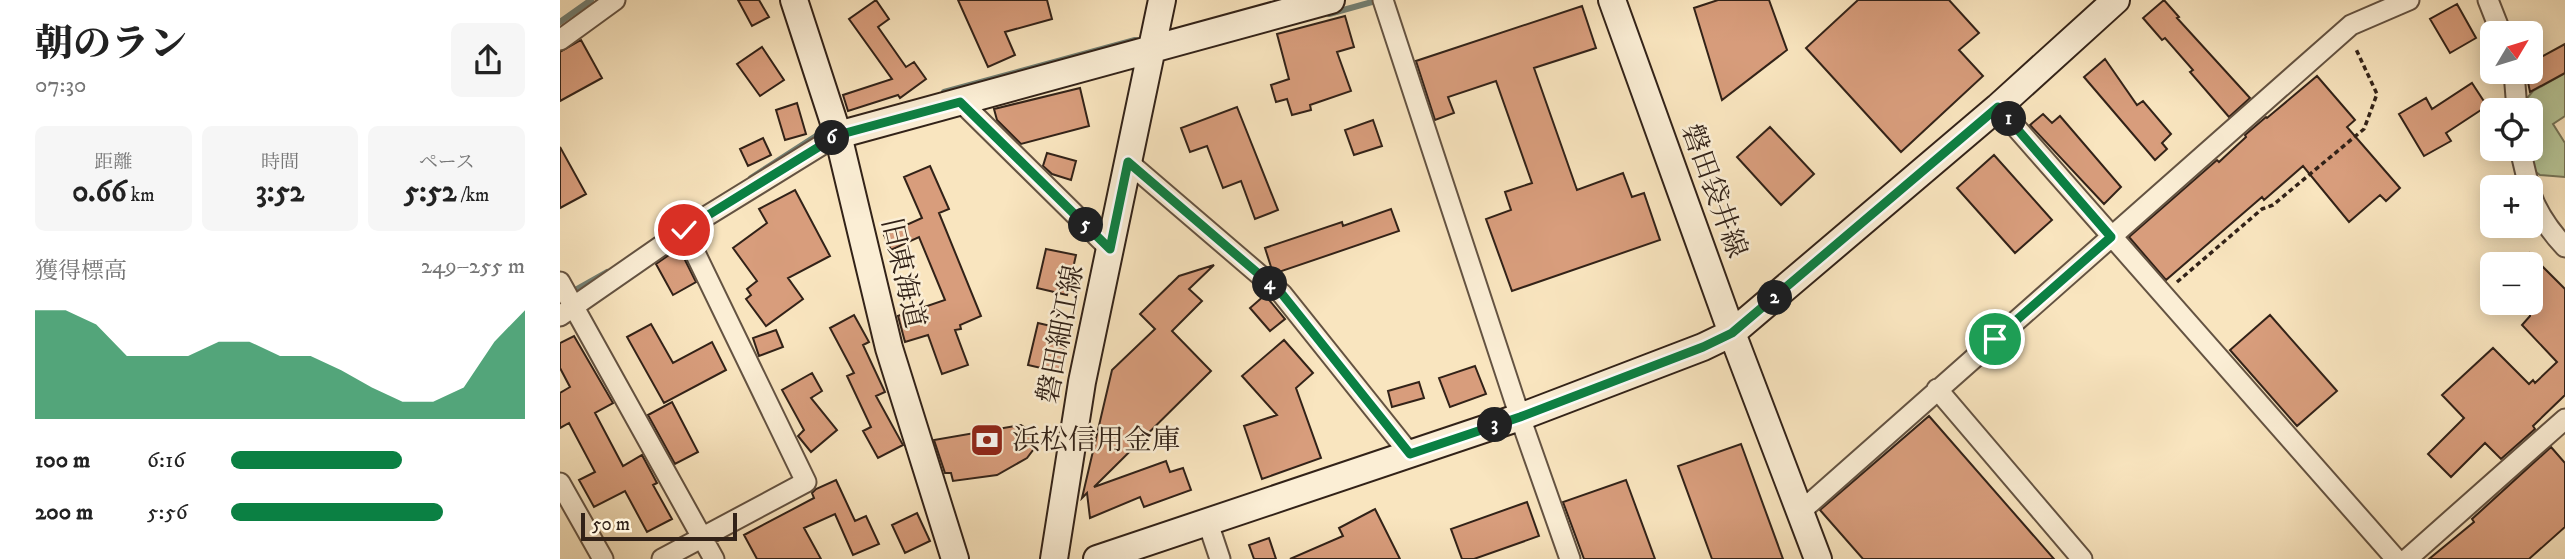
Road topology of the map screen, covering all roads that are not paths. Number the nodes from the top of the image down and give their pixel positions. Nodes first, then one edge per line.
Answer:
1 (615, 0) edge
2 (794, 0) edge
3 (1161, 0) edge
4 (1331, 0) edge
5 (1383, 0) edge
6 (1612, 0) edge
7 (2116, 0) edge
8 (2409, 0) edge
9 (2488, 0) edge
10 (2496, 21) edge
11 (560, 40) edge
12 (1152, 50) junction
13 (960, 102) junction
14 (1998, 107) junction
15 (838, 135) junction
16 (1128, 162) junction
17 (2543, 216) edge
18 (684, 230) junction
19 (2111, 237) junction
20 (2565, 247) edge
21 (1110, 249) junction
22 (560, 282) edge
23 (567, 312) edge
24 (1732, 333) junction
25 (1937, 389) junction
26 (1520, 417) junction
27 (2565, 419) edge
28 (1410, 454) junction
29 (560, 484) edge
30 (1800, 512) junction
31 (1208, 523) junction
32 (702, 537) junction
33 (603, 559) edge
34 (662, 559) edge
35 (714, 559) edge
36 (955, 559) edge
37 (1054, 559) edge
38 (1097, 559) edge
39 (1220, 559) edge
40 (1570, 559) edge
41 (1818, 559) edge
42 (2082, 559) edge
43 (2396, 559) edge
44 (2407, 559) edge

1 - 11 street
2 - 15 street, 旧東海道
3 - 12 street, 磐田細江線
4 - 12 street
5 - 26 street
6 - 24 street, 磐田袋井線
7 - 14 street
8 - 19 street
9 - 10 street
12 - 13 street
12 - 16 street, 磐田細江線
13 - 15 street
13 - 21 street
14 - 19 street
14 - 24 street
15 - 18 street
15 - 36 street, 旧東海道
16 - 21 street, 磐田細江線
16 - 28 street
17 - 20 street
18 - 23 street
18 - 32 street
19 - 25 street
19 - 43 street
21 - 37 street, 磐田細江線
22 - 23 street
23 - 32 street
24 - 26 street
24 - 30 street, 磐田袋井線
25 - 30 street
25 - 42 street
26 - 28 street
26 - 40 street
27 - 44 street
28 - 31 street
29 - 33 street
30 - 41 street, 磐田袋井線
31 - 38 street
31 - 39 street
32 - 34 street
32 - 35 street

